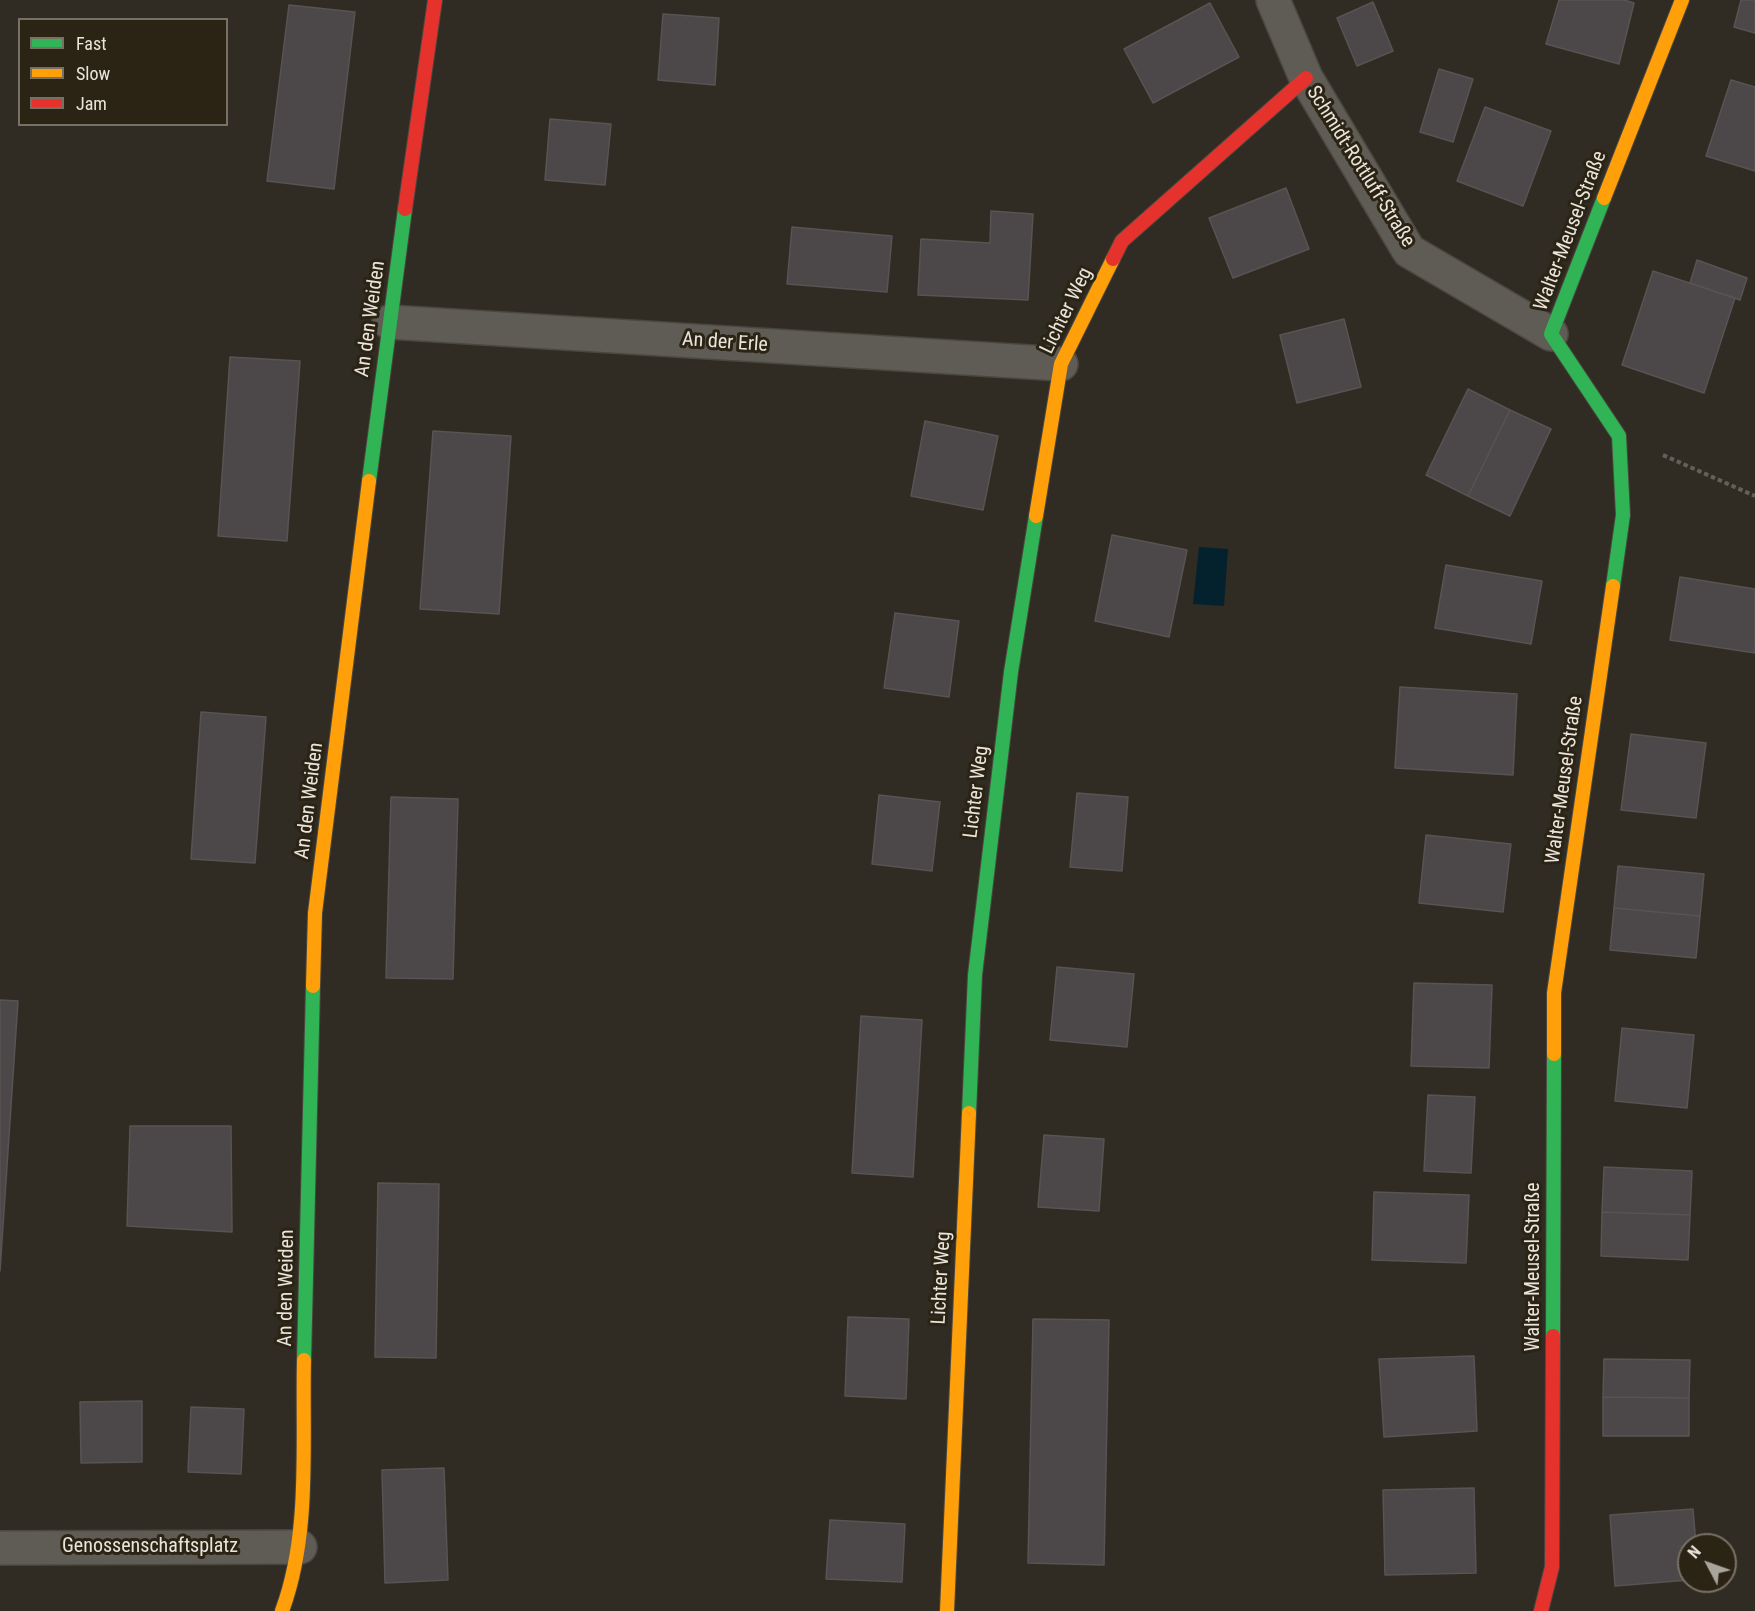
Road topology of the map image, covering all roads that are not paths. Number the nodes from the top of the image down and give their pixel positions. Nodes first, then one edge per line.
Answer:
1 (435, 0) edge
2 (1273, 0) edge
3 (1682, 0) edge
4 (1306, 78) junction
5 (389, 322) junction
6 (1551, 334) junction
7 (1061, 364) junction
8 (300, 1547) junction
9 (0, 1548) edge
10 (282, 1611) edge
11 (947, 1611) edge
12 (1541, 1611) edge

1 - 5 street, An den Weiden
2 - 4 street, Schmidt-Rottluff-Straße
3 - 6 street, Walter-Meusel-Straße
4 - 6 street, Schmidt-Rottluff-Straße
4 - 7 street, Lichter Weg
5 - 7 street, An der Erle
5 - 8 street, An den Weiden
6 - 12 street, Walter-Meusel-Straße
7 - 11 street, Lichter Weg
8 - 9 street, Genossenschaftsplatz
8 - 10 street, An den Weiden

